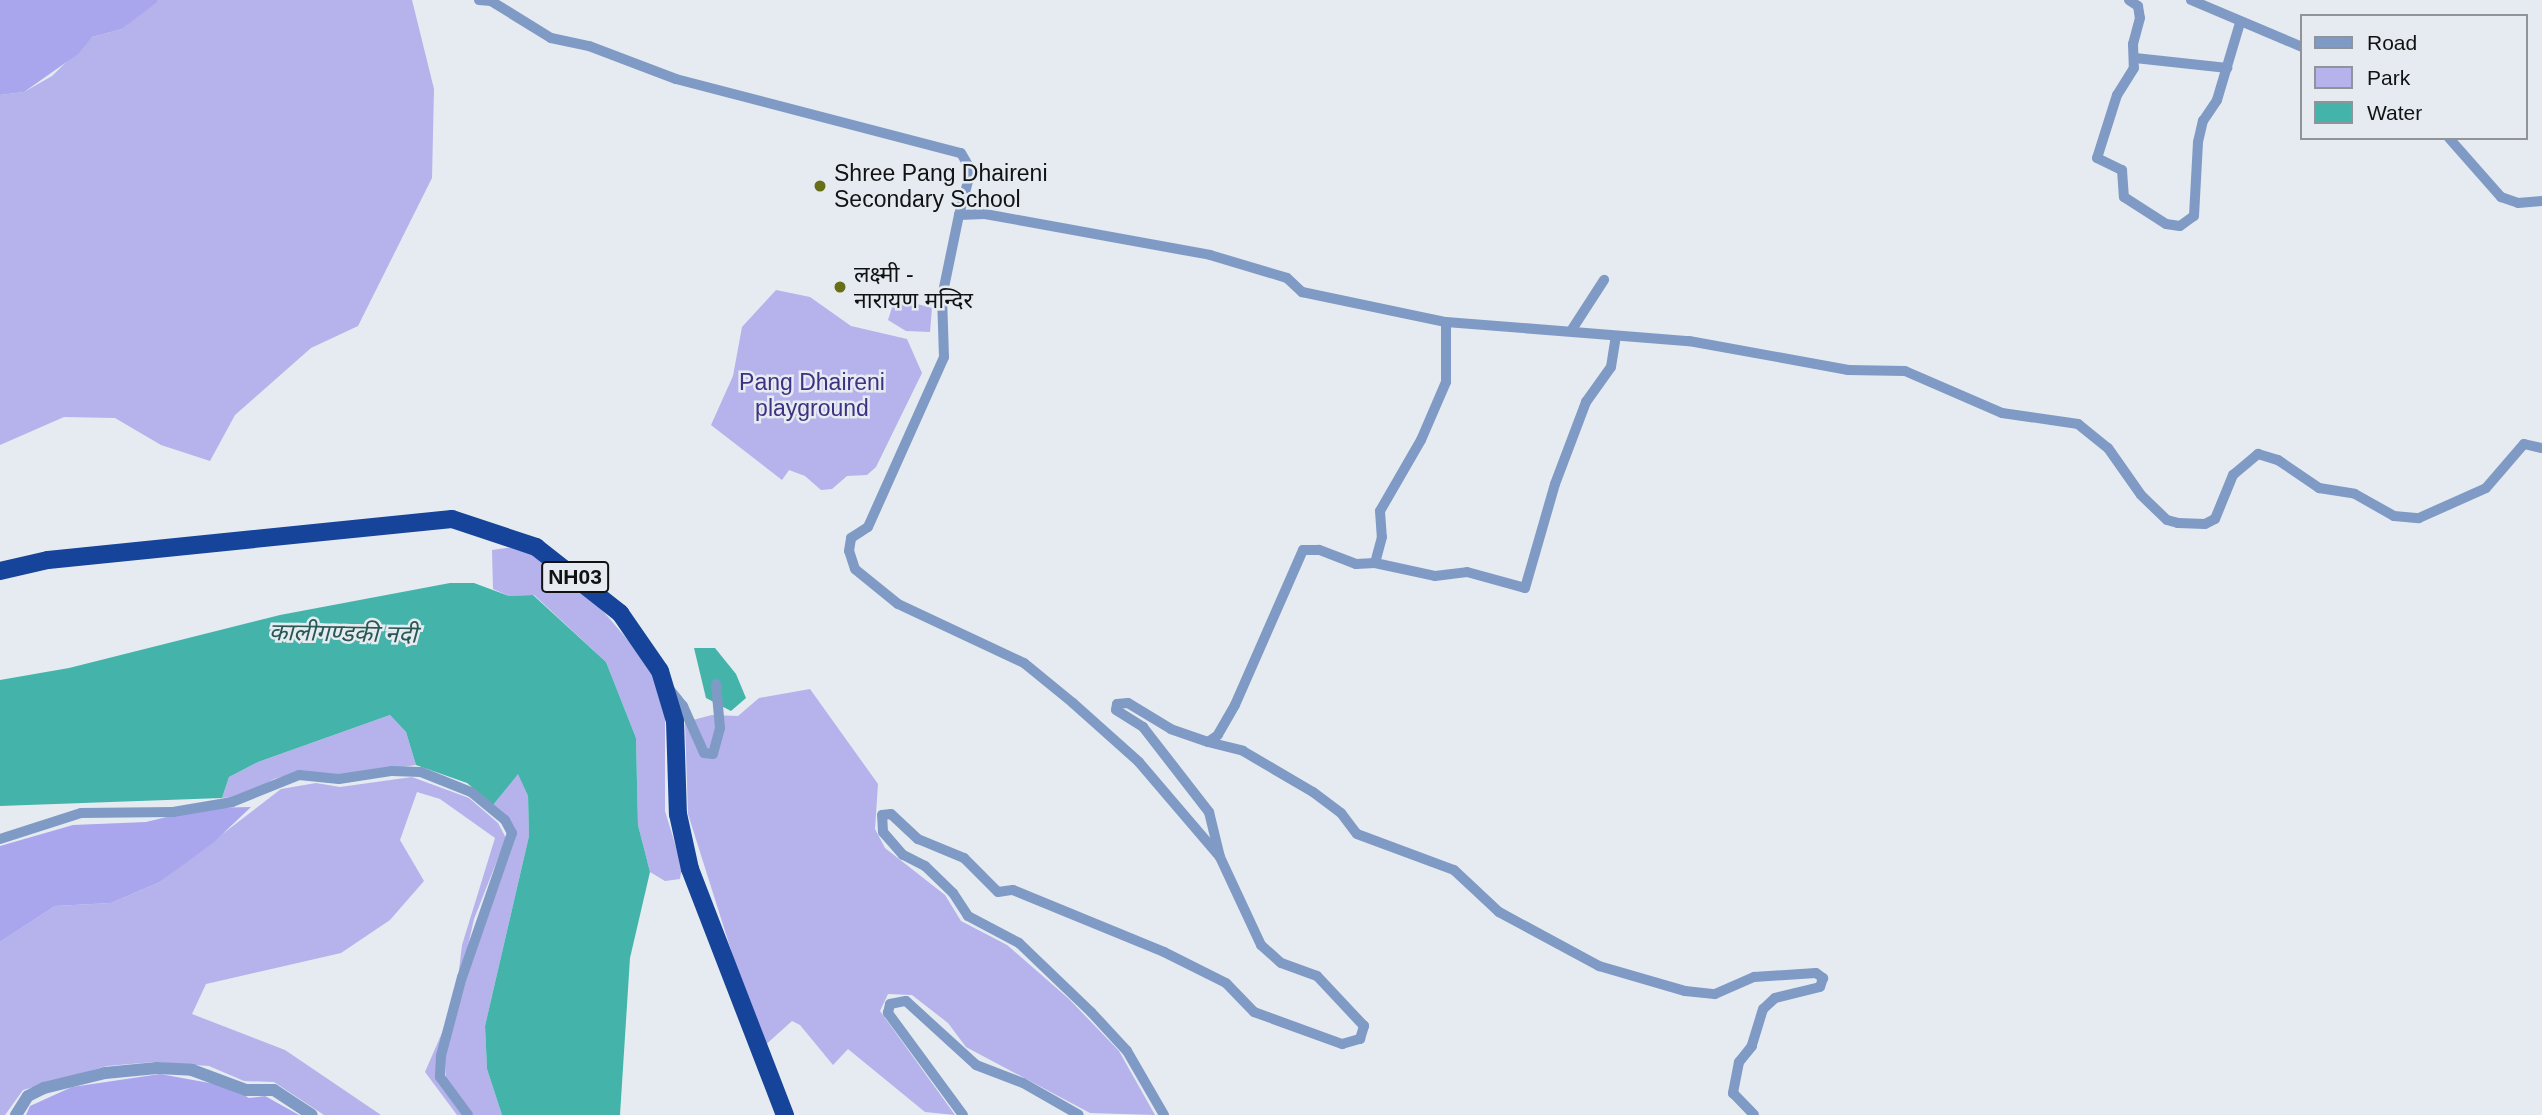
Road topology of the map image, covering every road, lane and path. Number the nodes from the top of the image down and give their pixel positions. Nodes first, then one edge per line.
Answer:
1 (479, 0) edge
2 (2129, 0) edge
3 (2191, 0) edge
4 (2240, 23) junction
5 (2300, 46) edge
6 (2135, 58) junction
7 (2227, 68) junction
8 (2451, 140) edge
9 (2542, 201) edge
10 (959, 215) junction
11 (1604, 281) dead end
12 (1446, 322) junction
13 (1572, 331) junction
14 (1616, 336) junction
15 (2542, 448) edge
16 (1375, 562) junction
17 (0, 570) edge
18 (660, 671) junction
19 (716, 684) dead end
20 (1208, 742) junction
21 (0, 839) edge
22 (1220, 857) junction
23 (16, 1115) edge
24 (312, 1115) edge
25 (468, 1115) edge
26 (785, 1115) edge
27 (963, 1115) edge
28 (1079, 1115) edge
29 (1164, 1115) edge
30 (1754, 1115) edge

1 - 10 street
2 - 6 street
3 - 4 street
4 - 5 street
4 - 7 street
6 - 7 street
6 - 7 street
8 - 9 street
10 - 12 street
10 - 22 street
11 - 13 street
12 - 13 street
12 - 16 street
13 - 14 street
14 - 15 street
14 - 16 street
16 - 20 street
17 - 18 highway, NH03
18 - 19 street
18 - 26 highway, NH03
20 - 22 street
20 - 30 street
21 - 25 street
22 - 29 street
23 - 24 street
27 - 28 street

